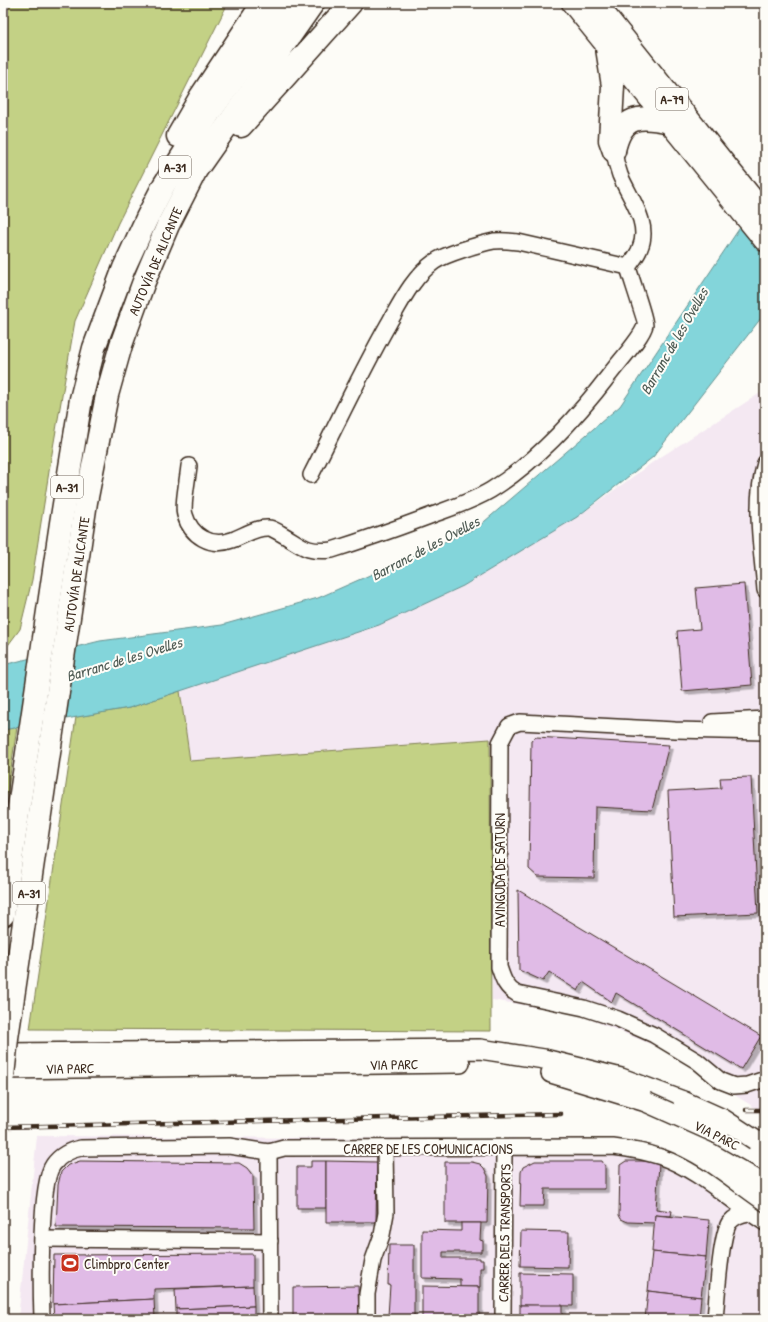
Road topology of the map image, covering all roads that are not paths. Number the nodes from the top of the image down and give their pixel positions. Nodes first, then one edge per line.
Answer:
1 (263, 3) edge
2 (288, 3) edge
3 (313, 3) edge
4 (351, 3) edge
5 (573, 3) edge
6 (596, 3) edge
7 (339, 12) edge
8 (606, 46) junction
9 (670, 122) junction
10 (614, 151) junction
11 (196, 170) junction
12 (765, 215) edge
13 (765, 240) edge
14 (628, 267) junction
15 (94, 348) junction
16 (765, 463) edge
17 (189, 466) dead end
18 (311, 475) dead end
19 (765, 590) edge
20 (765, 719) edge
21 (695, 730) junction
22 (765, 732) edge
23 (3, 915) edge
24 (5, 1046) edge
25 (3, 1068) edge
26 (3, 1076) edge
27 (765, 1079) edge
28 (760, 1143) edge
29 (385, 1148) junction
30 (504, 1148) junction
31 (269, 1152) junction
32 (765, 1161) edge
33 (748, 1213) junction
34 (765, 1223) edge
35 (43, 1239) junction
36 (270, 1241) junction
37 (42, 1319) edge
38 (270, 1319) edge
39 (367, 1319) edge
40 (503, 1319) edge
41 (715, 1319) edge

1 - 15 highway
2 - 15 highway, AUTOVÍA DE ALICANTE / A-31
3 - 11 highway, AUTOVÍA DE ALICANTE / A-31
4 - 7 highway
5 - 8 highway, A-79
6 - 12 highway, A-79
7 - 11 highway
8 - 9 highway, A-79
8 - 10 highway
9 - 10 highway
9 - 13 highway, A-79
10 - 14 street
11 - 24 highway, AUTOVÍA DE ALICANTE / A-31
14 - 17 street
14 - 18 street
15 - 23 highway, AUTOVÍA DE ALICANTE / A-31
16 - 19 street
20 - 21 street
21 - 22 street, AVINGUDA DE SATURN
21 - 27 street, AVINGUDA DE SATURN
24 - 26 highway, AUTOVÍA DE ALICANTE / A-31, bridge
24 - 28 main road, VIA PARC, bridge
25 - 32 main road, VIA PARC, bridge
29 - 30 street, CARRER DE LES COMUNICACIONS
29 - 31 street, CARRER DE LES COMUNICACIONS
29 - 39 street
30 - 33 street, CARRER DE LES COMUNICACIONS
30 - 40 street, CARRER DELS TRANSPORTS
31 - 35 street, CARRER DE LES COMUNICACIONS
31 - 36 street
33 - 34 street, CARRER DE LES COMUNICACIONS
33 - 41 street
35 - 36 street
35 - 37 street
36 - 38 street

